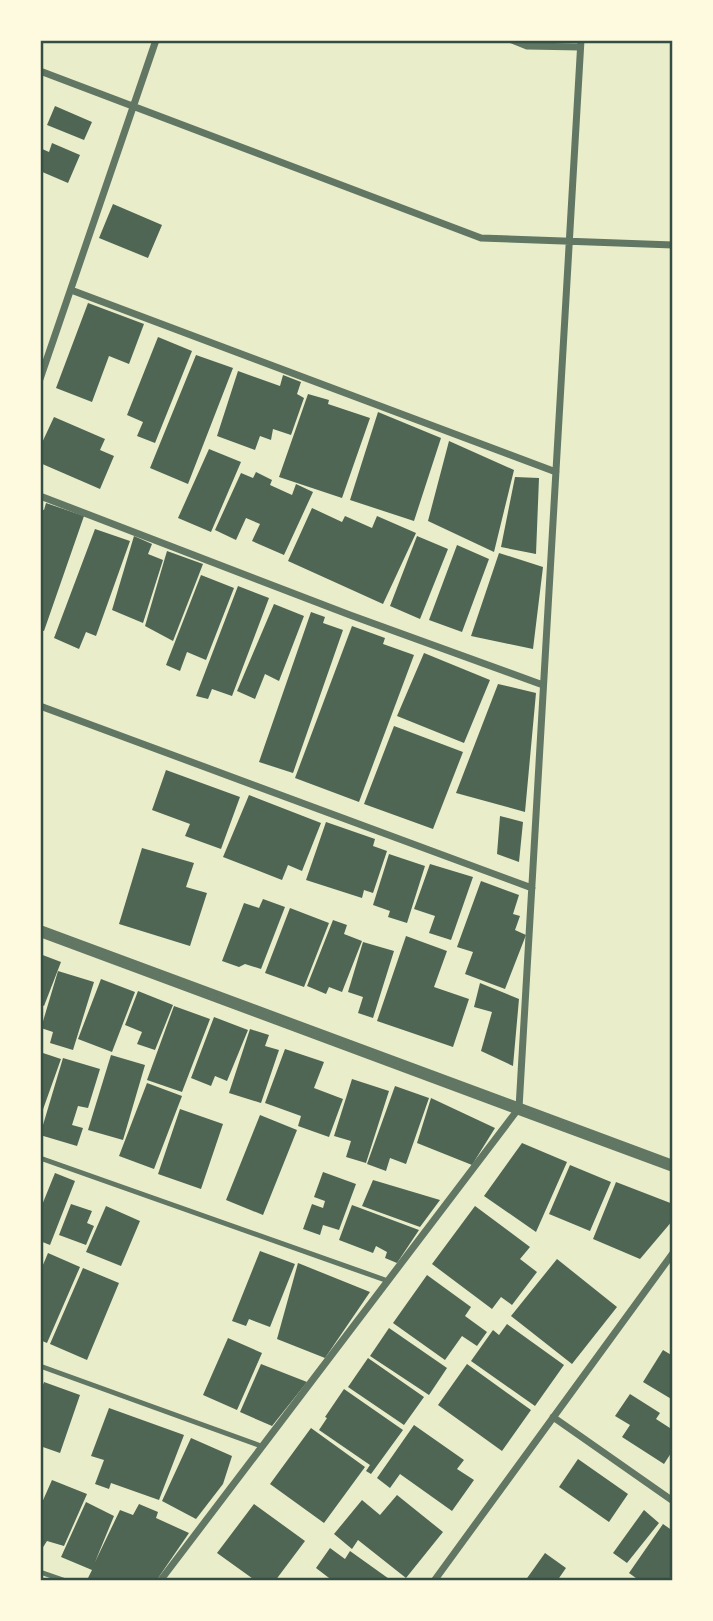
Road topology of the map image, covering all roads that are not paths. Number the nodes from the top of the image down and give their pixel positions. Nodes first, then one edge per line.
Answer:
1 (156, 40) edge
2 (512, 40) edge
3 (581, 44) edge
4 (40, 71) edge
5 (133, 106) junction
6 (569, 241) junction
7 (673, 244) edge
8 (71, 290) junction
9 (40, 379) edge
10 (556, 472) junction
11 (40, 496) edge
12 (543, 685) junction
13 (40, 706) edge
14 (532, 887) junction
15 (40, 931) edge
16 (519, 1108) junction
17 (40, 1158) edge
18 (673, 1166) edge
19 (673, 1253) edge
20 (388, 1281) junction
21 (40, 1366) edge
22 (553, 1418) junction
23 (261, 1446) junction
24 (673, 1501) edge
25 (40, 1572) edge
26 (65, 1581) edge
27 (160, 1581) edge
28 (434, 1581) edge

1 - 5 street
2 - 3 street
3 - 6 street
4 - 5 street
5 - 6 street
5 - 8 street
6 - 7 street
6 - 10 street
8 - 9 street
8 - 10 street
10 - 12 street
11 - 12 street
12 - 14 street
13 - 14 street
14 - 16 street
15 - 16 street
16 - 18 street
16 - 20 street
17 - 20 lane
19 - 22 street
20 - 23 street
21 - 23 lane
22 - 24 street
22 - 28 street
23 - 27 street
25 - 26 lane

